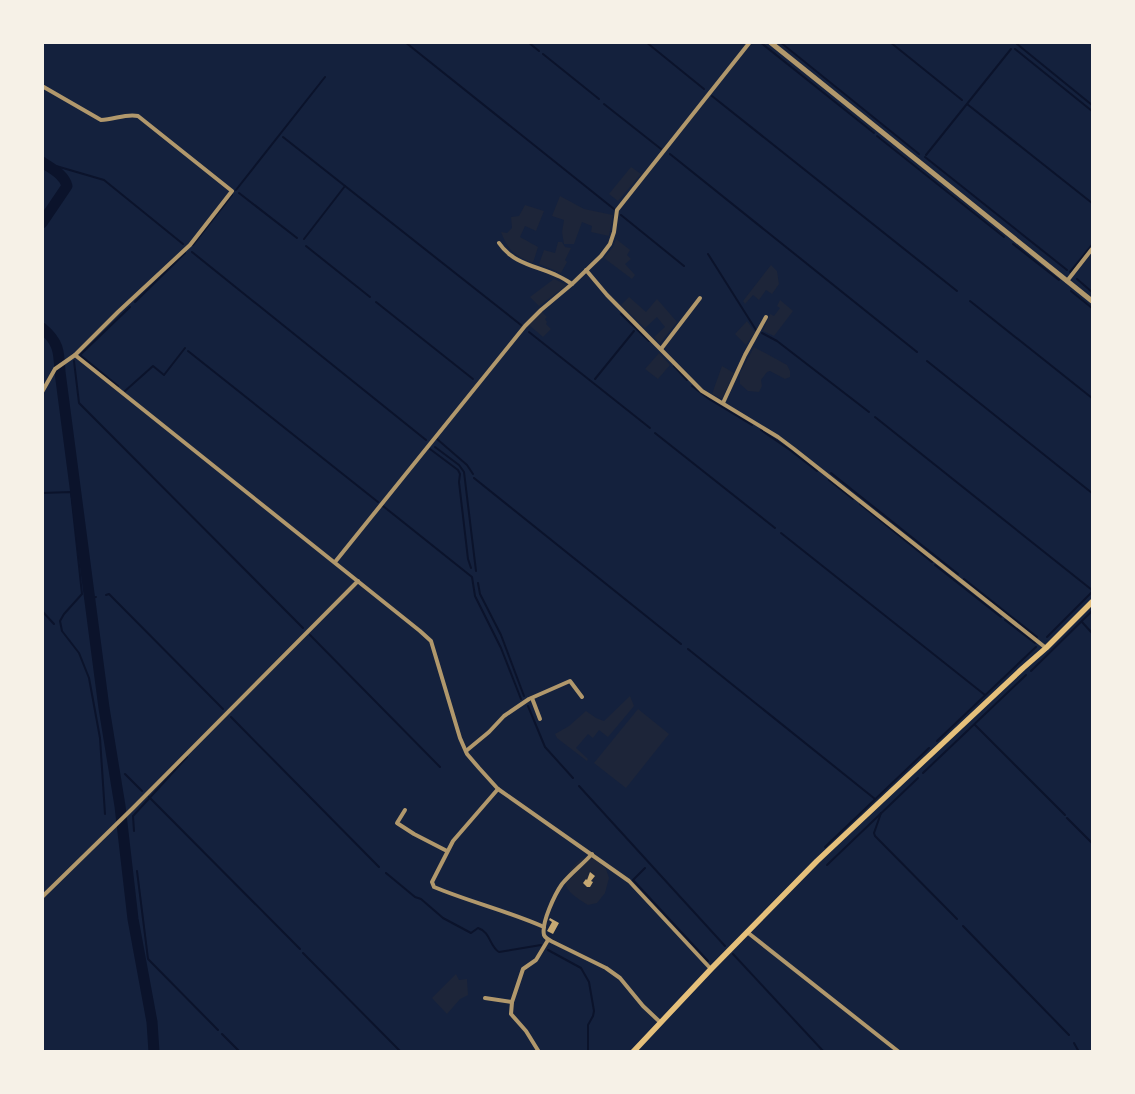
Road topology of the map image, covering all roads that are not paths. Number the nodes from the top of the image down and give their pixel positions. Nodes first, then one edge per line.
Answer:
1 (750, 42) edge
2 (770, 42) edge
3 (42, 86) edge
4 (499, 243) dead end
5 (1092, 249) edge
6 (586, 270) junction
7 (1067, 281) junction
8 (572, 284) junction
9 (700, 298) dead end
10 (1092, 301) edge
11 (766, 317) dead end
12 (661, 349) junction
13 (76, 355) junction
14 (42, 392) edge
15 (723, 403) junction
16 (335, 562) junction
17 (358, 581) junction
18 (1092, 602) edge
19 (1046, 648) junction
20 (582, 697) dead end
21 (532, 698) junction
22 (540, 719) dead end
23 (466, 752) junction
24 (498, 789) junction
25 (405, 810) dead end
26 (447, 851) junction
27 (592, 854) junction
28 (42, 897) edge
29 (544, 927) junction
30 (748, 932) junction
31 (548, 940) junction
32 (711, 968) junction
33 (485, 998) dead end
34 (512, 1002) junction
35 (660, 1022) junction
36 (539, 1052) edge
37 (633, 1052) edge
38 (899, 1052) edge

1 - 6 street
2 - 7 street
3 - 13 street
4 - 8 street
5 - 7 street
6 - 8 street
6 - 12 street
7 - 10 street
8 - 16 street
9 - 12 street
11 - 15 street
12 - 15 street
13 - 14 street
13 - 16 street
15 - 19 street
16 - 17 street
17 - 23 street
17 - 28 street
18 - 19 main road
19 - 30 main road
20 - 21 street
21 - 22 street
21 - 23 street
23 - 24 street
24 - 26 street
24 - 27 street
25 - 26 street
26 - 29 street
27 - 29 street
27 - 32 street
29 - 31 street
30 - 32 main road
30 - 38 street
31 - 34 street
31 - 35 street
32 - 35 main road
33 - 34 street
34 - 36 street
35 - 37 main road

